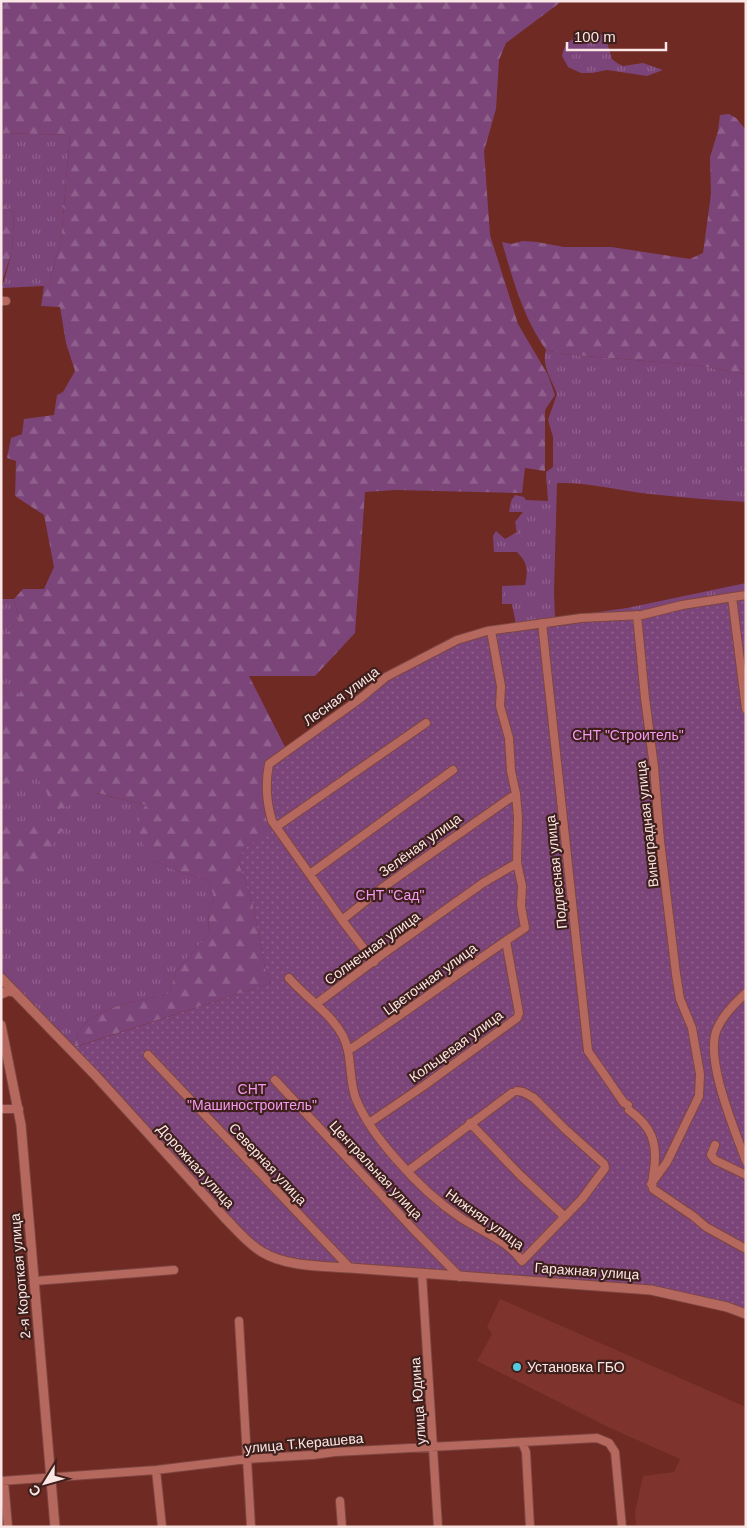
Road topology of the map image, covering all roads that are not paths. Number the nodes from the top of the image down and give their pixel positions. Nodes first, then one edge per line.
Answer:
1 (746, 595) edge
2 (732, 597) junction
3 (637, 615) junction
4 (542, 623) junction
5 (491, 630) junction
6 (746, 709) edge
7 (426, 723) dead end
8 (453, 770) dead end
9 (516, 794) junction
10 (276, 827) junction
11 (517, 863) junction
12 (310, 874) junction
13 (342, 920) junction
14 (506, 941) junction
15 (374, 962) junction
16 (1, 978) edge
17 (289, 978) dead end
18 (15, 992) junction
19 (746, 993) edge
20 (1, 994) edge
21 (316, 1004) junction
22 (1, 1025) edge
23 (349, 1050) junction
24 (148, 1055) dead end
25 (274, 1080) dead end
26 (1, 1109) edge
27 (19, 1109) junction
28 (369, 1123) junction
29 (470, 1124) junction
30 (715, 1145) dead end
31 (746, 1161) edge
32 (408, 1171) junction
33 (746, 1175) edge
34 (651, 1184) junction
35 (565, 1218) junction
36 (746, 1249) edge
37 (350, 1268) junction
38 (174, 1270) dead end
39 (422, 1274) junction
40 (460, 1277) junction
41 (35, 1281) junction
42 (746, 1314) edge
43 (238, 1321) dead end
44 (522, 1442) junction
45 (434, 1446) junction
46 (247, 1459) junction
47 (156, 1470) junction
48 (51, 1478) junction
49 (2, 1481) edge
50 (340, 1501) dead end
51 (8, 1527) edge
52 (55, 1527) edge
53 (162, 1527) edge
54 (252, 1527) edge
55 (342, 1527) edge
56 (438, 1527) edge
57 (530, 1527) edge
58 (622, 1527) edge

1 - 2 street
2 - 3 street
2 - 6 street
3 - 4 street
3 - 34 street, Виноградная улица
4 - 5 street
4 - 34 street, Подлесная улица
5 - 9 street
5 - 10 street, Лесная улица
7 - 10 street
8 - 12 street
9 - 11 street
9 - 13 street, Зелёная улица
10 - 12 street
11 - 14 street, Цветочная улица
11 - 15 street, Солнечная улица
12 - 13 street
13 - 15 street
14 - 23 street, Цветочная улица
14 - 28 street, Кольцевая улица
15 - 21 street, Солнечная улица
16 - 18 street, Дорожная улица
17 - 21 street, Нижняя улица
18 - 20 street
18 - 37 street, Дорожная улица
19 - 31 street
21 - 23 street, Нижняя улица
22 - 27 street, 2-я Короткая улица
23 - 28 street, Нижняя улица
24 - 37 street, Северная улица
25 - 40 street, Центральная улица
26 - 27 street
27 - 41 street, 2-я Короткая улица
28 - 32 street, Нижняя улица
29 - 32 street
29 - 35 street
29 - 35 street
30 - 33 street
32 - 35 street, Нижняя улица
34 - 36 street
37 - 39 street, Дорожная улица
38 - 41 street
39 - 40 street, Гаражная улица
39 - 45 street, улица Юдина
40 - 42 street, Гаражная улица
41 - 48 street, 2-я Короткая улица
43 - 46 street
44 - 45 street, улица Т.Керашева
44 - 57 street
44 - 58 street, улица Т.Керашева
45 - 46 street, улица Т.Керашева
45 - 56 street, улица Юдина
46 - 47 street, улица Т.Керашева
46 - 54 street
47 - 48 street, улица Т.Керашева
47 - 53 street
48 - 49 street, улица Т.Керашева
48 - 52 street, 2-я Короткая улица
49 - 51 street
50 - 55 street

